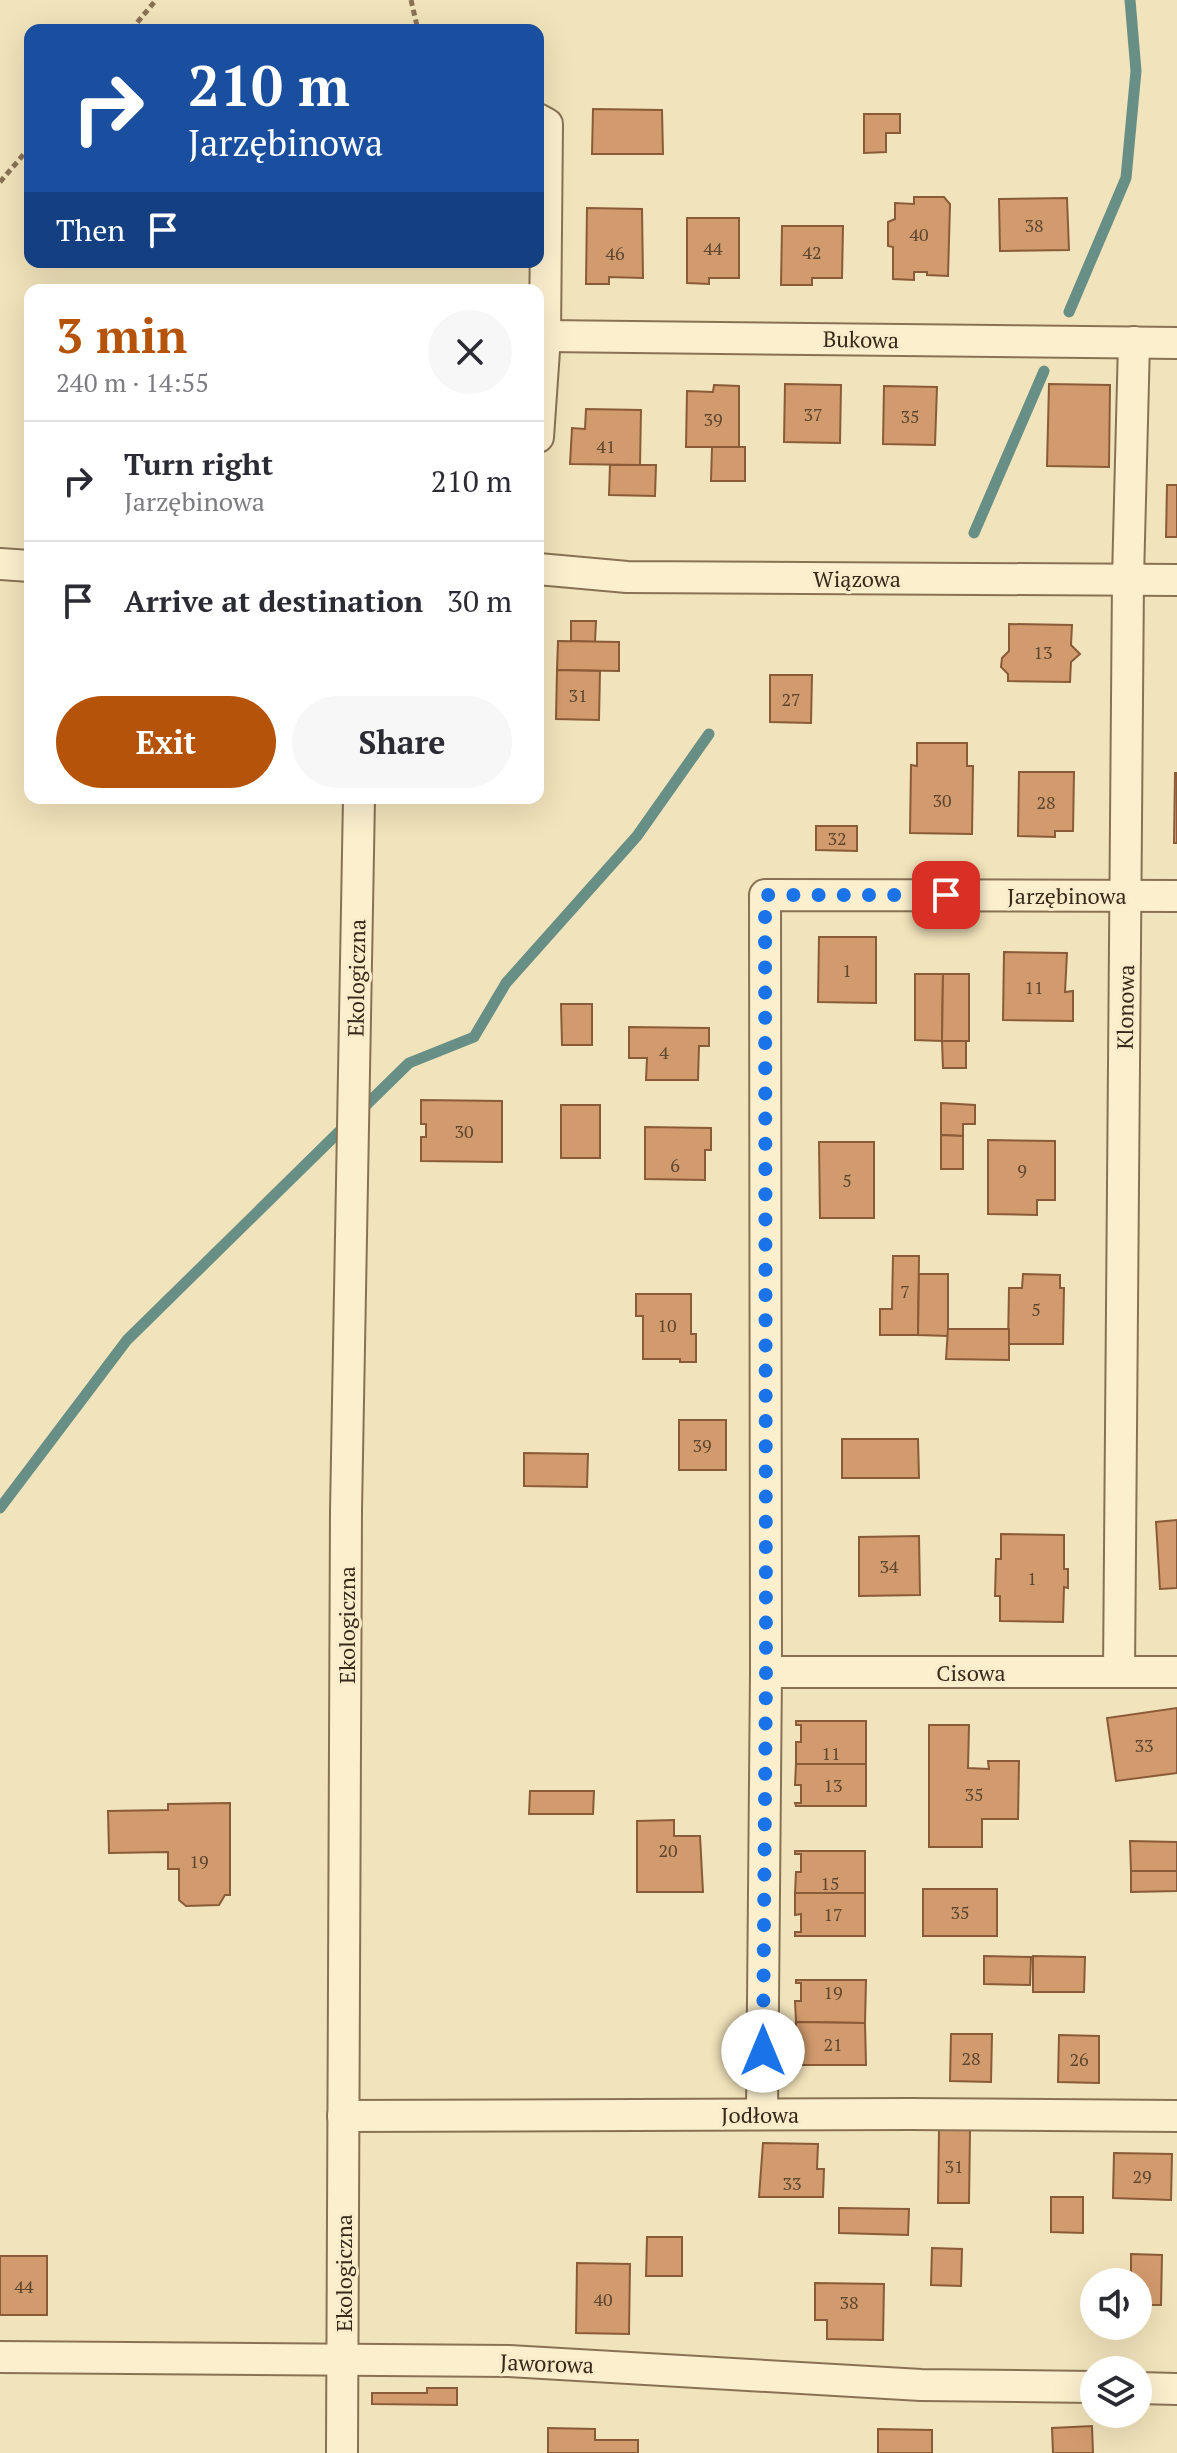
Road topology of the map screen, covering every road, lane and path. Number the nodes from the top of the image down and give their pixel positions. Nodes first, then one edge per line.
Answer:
1 (156, 0) edge
2 (411, 0) edge
3 (136, 24) edge
4 (417, 24) edge
5 (544, 122) edge
6 (24, 154) edge
7 (0, 182) edge
8 (545, 336) junction
9 (1134, 342) junction
10 (1177, 343) edge
11 (544, 350) edge
12 (0, 564) edge
13 (24, 566) edge
14 (544, 570) edge
15 (1128, 579) junction
16 (1177, 580) edge
17 (359, 804) edge
18 (1126, 895) junction
19 (1177, 896) edge
20 (766, 1672) junction
21 (1119, 1672) junction
22 (1177, 1672) edge
23 (762, 2114) junction
24 (343, 2116) junction
25 (1177, 2116) edge
26 (0, 2357) edge
27 (342, 2360) junction
28 (1080, 2387) edge
29 (1152, 2388) edge
30 (1177, 2389) edge
31 (342, 2453) edge

1 - 3 path
2 - 4 path
5 - 8 street
6 - 7 path
8 - 9 street, Bukowa
8 - 11 street
9 - 10 street, Bukowa
9 - 15 street, Klonowa
12 - 13 street
14 - 15 street, Wiązowa
15 - 16 street, Wiązowa
15 - 18 street, Klonowa
17 - 24 street, Ekologiczna
18 - 19 street, Jarzębinowa
18 - 20 street, Jarzębinowa
18 - 21 street, Klonowa
20 - 21 street, Cisowa
20 - 23 street
21 - 22 street, Cisowa
23 - 24 street, Jodłowa
23 - 25 street, Jodłowa
24 - 27 street, Ekologiczna
26 - 27 street, Jaworowa
27 - 28 street, Jaworowa
27 - 31 street, Ekologiczna
29 - 30 street

